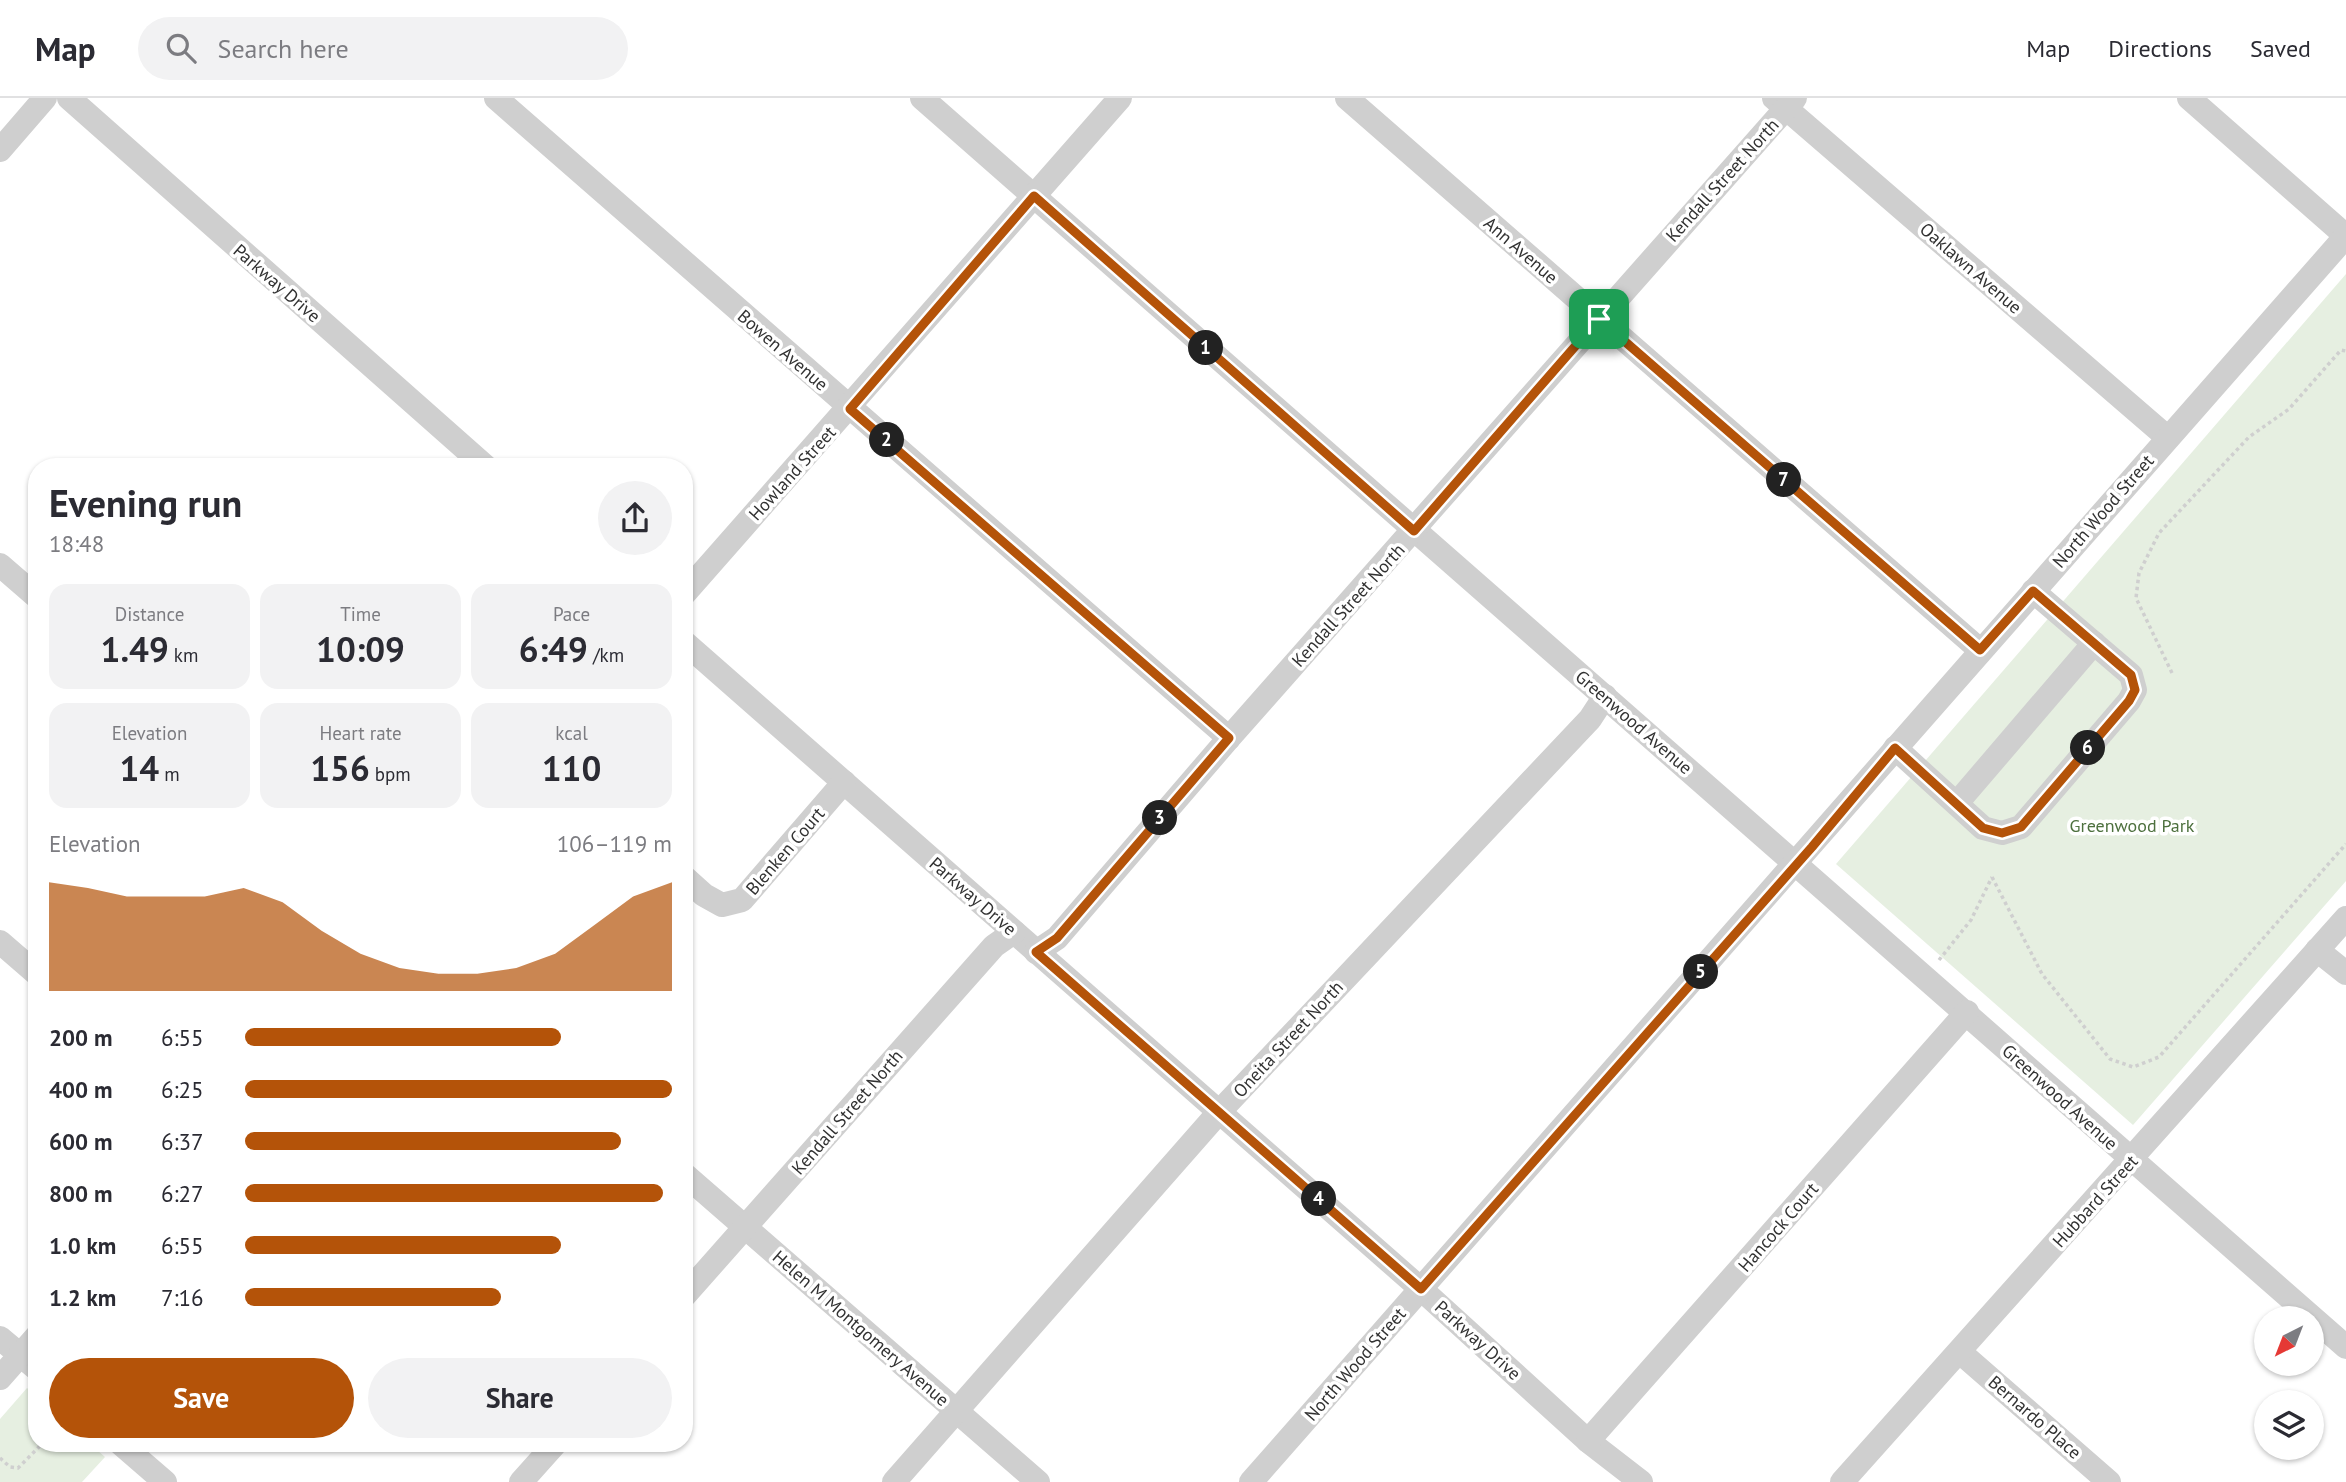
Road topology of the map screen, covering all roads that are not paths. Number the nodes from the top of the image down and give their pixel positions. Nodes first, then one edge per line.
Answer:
1 (46, 98) edge
2 (69, 98) edge
3 (496, 98) edge
4 (922, 98) edge
5 (1120, 98) edge
6 (1347, 98) edge
7 (2189, 98) edge
8 (1785, 102) edge
9 (0, 150) edge
10 (1034, 196) junction
11 (2346, 236) edge
12 (1599, 319) junction
13 (850, 409) junction
14 (2168, 438) junction
15 (476, 458) edge
16 (1414, 531) junction
17 (0, 565) edge
18 (693, 584) edge
19 (28, 589) edge
20 (2033, 591) junction
21 (2094, 643) junction
22 (693, 650) edge
23 (1980, 650) junction
24 (1605, 696) junction
25 (1229, 738) junction
26 (1895, 748) junction
27 (844, 782) junction
28 (1957, 803) junction
29 (1796, 864) junction
30 (693, 884) edge
31 (2346, 918) edge
32 (1014, 932) junction
33 (0, 942) edge
34 (2317, 950) junction
35 (1036, 952) junction
36 (28, 966) edge
37 (2346, 973) edge
38 (1967, 1012) junction
39 (1220, 1111) junction
40 (2132, 1161) junction
41 (693, 1182) edge
42 (744, 1227) junction
43 (693, 1286) edge
44 (1421, 1289) junction
45 (0, 1338) edge
46 (2346, 1347) edge
47 (1961, 1353) junction
48 (28, 1362) edge
49 (0, 1378) edge
50 (956, 1411) junction
51 (1588, 1441) junction
52 (130, 1452) edge
53 (548, 1452) edge
54 (165, 1482) edge
55 (521, 1482) edge
56 (894, 1482) edge
57 (1038, 1482) edge
58 (1251, 1482) edge
59 (1641, 1482) edge
60 (1842, 1482) edge
61 (2109, 1482) edge

1 - 9 street
2 - 15 street, Parkway Drive
3 - 13 street, Bowen Avenue
4 - 10 street, Greenwood Avenue
5 - 10 street, Howland Street
6 - 12 street, Ann Avenue
7 - 11 street
8 - 12 street, Kendall Street North
8 - 14 street, Oaklawn Avenue
10 - 13 street, Howland Street
10 - 16 street, Greenwood Avenue
11 - 14 street, North Wood Street
12 - 16 street, Kendall Street North
12 - 23 street, Ann Avenue
13 - 18 street, Howland Street
13 - 25 street, Bowen Avenue
14 - 20 street, North Wood Street
16 - 24 street, Greenwood Avenue
16 - 25 street, Kendall Street North
17 - 19 street
20 - 21 street
20 - 23 street, North Wood Street
21 - 28 street
21 - 28 street
22 - 27 street, Parkway Drive
23 - 26 street, North Wood Street
24 - 29 street, Greenwood Avenue
24 - 39 street, Oneita Street North
25 - 35 street, Kendall Street North
26 - 28 street
26 - 29 street, North Wood Street
27 - 30 street, Blenken Court
27 - 32 street, Parkway Drive
29 - 38 street, Greenwood Avenue
29 - 44 street, North Wood Street
31 - 34 street, Hubbard Street
32 - 35 street, Parkway Drive
32 - 42 street, Kendall Street North
33 - 36 street
34 - 37 street
34 - 40 street, Hubbard Street
35 - 39 street, Parkway Drive
38 - 40 street, Greenwood Avenue
38 - 51 street, Hancock Court
39 - 44 street, Parkway Drive
39 - 50 street, Oneita Street North
40 - 46 street, Greenwood Avenue
40 - 47 street, Hubbard Street
41 - 42 street, Helen M Montgomery Avenue
42 - 43 street, Kendall Street North
42 - 50 street, Helen M Montgomery Avenue
44 - 51 street, Parkway Drive
44 - 58 street, North Wood Street
45 - 48 street
47 - 60 street, Hubbard Street
47 - 61 street, Bernardo Place
48 - 49 street
50 - 56 street, Oneita Street North
50 - 57 street, Helen M Montgomery Avenue
51 - 59 street, Parkway Drive
52 - 54 street
53 - 55 street

